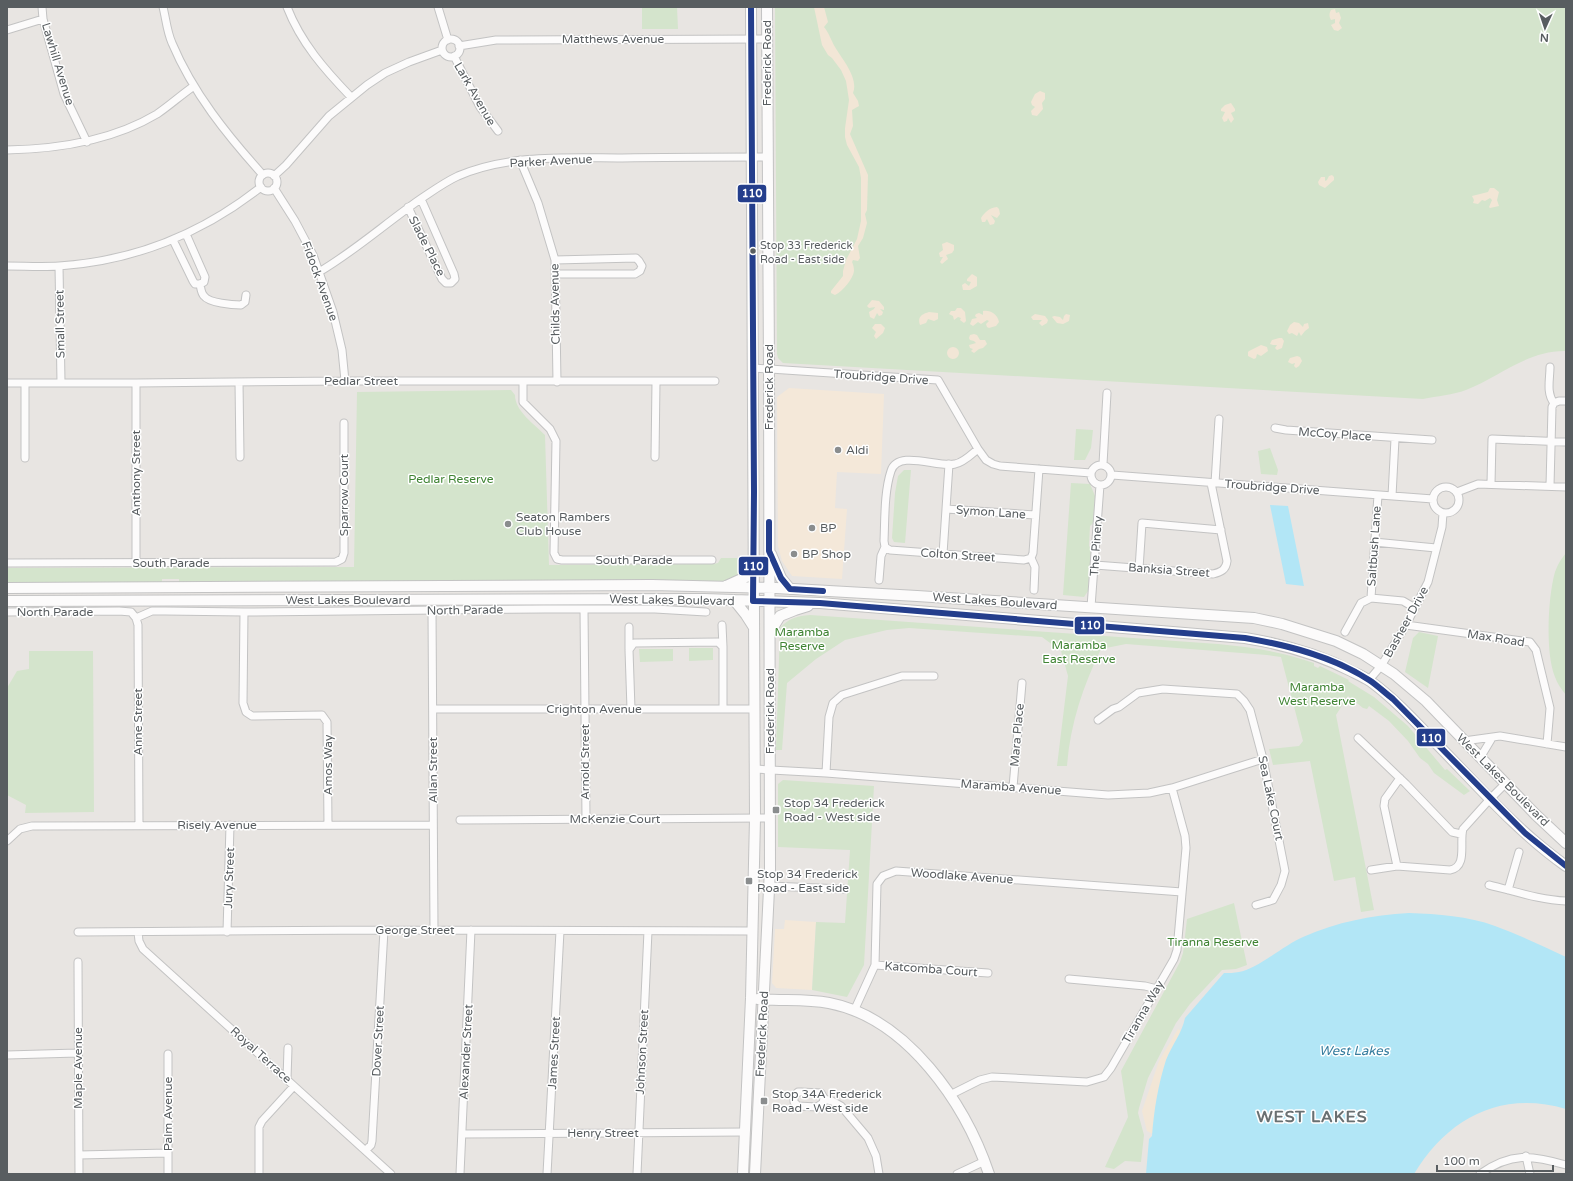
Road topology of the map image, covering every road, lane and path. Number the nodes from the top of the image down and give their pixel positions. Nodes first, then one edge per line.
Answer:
1 (42, 7) edge
2 (164, 7) edge
3 (287, 7) edge
4 (438, 7) edge
5 (751, 7) edge
6 (767, 7) edge
7 (43, 19) junction
8 (7, 30) edge
9 (751, 39) junction
10 (767, 39) junction
11 (448, 40) junction
12 (459, 46) junction
13 (442, 50) junction
14 (454, 56) junction
15 (194, 86) junction
16 (351, 97) junction
17 (498, 131) dead end
18 (87, 142) junction
19 (7, 150) edge
20 (752, 157) junction
21 (768, 157) junction
22 (520, 160) junction
23 (263, 175) junction
24 (274, 176) junction
25 (261, 187) junction
26 (274, 188) junction
27 (421, 199) junction
28 (408, 207) junction
29 (186, 234) junction
30 (173, 240) junction
31 (555, 260) junction
32 (7, 266) edge
33 (59, 266) junction
34 (318, 272) junction
35 (556, 274) junction
36 (200, 284) junction
37 (246, 295) dead end
38 (1550, 367) dead end
39 (753, 368) junction
40 (770, 369) junction
41 (345, 381) junction
42 (61, 382) junction
43 (239, 382) junction
44 (523, 382) junction
45 (557, 382) junction
46 (656, 382) junction
47 (715, 382) dead end
48 (7, 383) edge
49 (25, 383) junction
50 (136, 383) junction
51 (1107, 393) dead end
52 (1566, 401) edge
53 (1554, 403) junction
54 (1219, 419) dead end
55 (344, 423) dead end
56 (1275, 428) dead end
57 (1395, 439) junction
58 (1432, 440) dead end
59 (1551, 442) junction
60 (1566, 442) edge
61 (978, 449) junction
62 (240, 457) dead end
63 (655, 457) dead end
64 (25, 458) dead end
65 (949, 464) junction
66 (1103, 464) junction
67 (1039, 469) junction
68 (1090, 473) junction
69 (1112, 475) junction
70 (1213, 483) junction
71 (1491, 484) junction
72 (1100, 485) junction
73 (1550, 486) junction
74 (1566, 487) edge
75 (1457, 492) junction
76 (1378, 495) junction
77 (1392, 496) junction
78 (1433, 498) junction
79 (946, 509) junction
80 (1443, 513) junction
81 (1035, 515) junction
82 (1221, 530) junction
83 (1374, 542) junction
84 (885, 547) junction
85 (1436, 548) junction
86 (769, 551) junction
87 (943, 554) junction
88 (1030, 558) junction
89 (712, 560) dead end
90 (336, 562) joint
91 (753, 562) junction
92 (7, 563) edge
93 (136, 563) junction
94 (1095, 565) junction
95 (1139, 569) junction
96 (879, 580) dead end
97 (7, 588) edge
98 (722, 588) junction
99 (753, 588) junction
100 (770, 588) junction
101 (790, 589) junction
102 (1034, 590) dead end
103 (1370, 598) junction
104 (704, 599) junction
105 (734, 600) junction
106 (7, 601) edge
107 (92, 601) junction
108 (753, 601) junction
109 (769, 602) junction
110 (820, 603) junction
111 (1091, 607) junction
112 (1415, 608) junction
113 (584, 609) junction
114 (102, 611) junction
115 (432, 611) junction
116 (687, 611) junction
117 (7, 612) edge
118 (244, 612) junction
119 (706, 612) dead end
120 (136, 618) junction
121 (722, 625) dead end
122 (1406, 625) junction
123 (629, 627) dead end
124 (754, 628) junction
125 (770, 632) junction
126 (1345, 632) dead end
127 (722, 647) junction
128 (629, 650) junction
129 (1381, 666) junction
130 (934, 676) dead end
131 (1369, 680) junction
132 (1022, 683) dead end
133 (433, 709) junction
134 (585, 709) junction
135 (630, 709) junction
136 (723, 709) junction
137 (754, 709) junction
138 (1098, 720) dead end
139 (1358, 738) dead end
140 (1492, 738) junction
141 (1464, 741) junction
142 (1547, 744) junction
143 (1566, 747) edge
144 (1480, 758) junction
145 (1263, 759) junction
146 (754, 770) junction
147 (770, 770) junction
148 (826, 773) junction
149 (1400, 778) junction
150 (1505, 784) junction
151 (1013, 787) junction
152 (1172, 788) junction
153 (1490, 799) junction
154 (755, 818) junction
155 (770, 818) junction
156 (586, 819) junction
157 (460, 820) dead end
158 (230, 825) junction
159 (328, 825) junction
160 (433, 825) junction
161 (139, 826) junction
162 (1461, 834) junction
163 (7, 842) edge
164 (1566, 842) edge
165 (1519, 852) dead end
166 (1396, 866) junction
167 (1566, 866) edge
168 (1371, 870) dead end
169 (1489, 884) dead end
170 (769, 886) junction
171 (844, 889) dead end
172 (1508, 890) junction
173 (1182, 892) junction
174 (1566, 902) edge
175 (1256, 905) dead end
176 (384, 930) junction
177 (434, 930) junction
178 (471, 930) junction
179 (753, 930) junction
180 (560, 931) junction
181 (648, 931) junction
182 (78, 932) dead end
183 (138, 932) junction
184 (227, 932) junction
185 (78, 962) dead end
186 (874, 965) junction
187 (988, 973) dead end
188 (1069, 979) dead end
189 (1157, 989) junction
190 (750, 998) junction
191 (764, 1000) junction
192 (854, 1010) junction
193 (288, 1048) dead end
194 (77, 1053) junction
195 (168, 1054) dead end
196 (7, 1055) edge
197 (287, 1079) junction
198 (294, 1086) junction
199 (950, 1095) junction
200 (824, 1099) dead end
201 (744, 1132) junction
202 (550, 1133) junction
203 (638, 1133) junction
204 (462, 1134) junction
205 (366, 1150) junction
206 (168, 1153) junction
207 (79, 1155) junction
208 (1526, 1156) junction
209 (985, 1161) junction
210 (1566, 1165) edge
211 (79, 1174) edge
212 (168, 1174) edge
213 (259, 1174) edge
214 (391, 1174) edge
215 (460, 1174) edge
216 (547, 1174) edge
217 (636, 1174) edge
218 (743, 1174) edge
219 (755, 1174) edge
220 (879, 1174) edge
221 (957, 1174) edge
222 (989, 1174) edge
223 (1480, 1174) edge
224 (1530, 1174) edge

1 - 7 street, Lawhill Avenue
2 - 15 street
3 - 16 street
4 - 11 street
5 - 9 main road, Frederick Road
6 - 10 main road, Frederick Road
7 - 8 street
7 - 18 street, Lawhill Avenue
9 - 10 street, Matthews Avenue
9 - 12 street, Matthews Avenue
9 - 20 main road, Frederick Road
10 - 21 main road, Frederick Road
11 - 12 street
11 - 13 street
12 - 14 street
13 - 14 street
13 - 16 street
14 - 17 street, Lark Avenue
15 - 18 street
15 - 23 street
16 - 24 street
18 - 19 street
20 - 21 street, Parker Avenue
20 - 22 street, Parker Avenue
20 - 39 main road, Frederick Road
21 - 40 main road, Frederick Road
22 - 27 street, Parker Avenue
22 - 31 street, Childs Avenue
23 - 24 street
23 - 25 street
24 - 26 street
25 - 26 street
25 - 29 street
26 - 34 street, Fidock Avenue
27 - 28 street, Parker Avenue
27 - 28 street, Slade Place
28 - 34 street, Parker Avenue
29 - 30 street
29 - 36 street
30 - 33 street
30 - 36 street
31 - 35 street, Childs Avenue
31 - 35 street
32 - 33 street
33 - 42 street, Small Street
34 - 41 street, Fidock Avenue
35 - 45 street, Childs Avenue
36 - 37 street
38 - 53 street
39 - 40 street
39 - 91 main road, Frederick Road
40 - 61 street, Troubridge Drive
40 - 86 main road, Frederick Road
41 - 43 street, Pedlar Street
41 - 44 street, Pedlar Street
42 - 49 street, Pedlar Street
42 - 50 street, Pedlar Street
43 - 50 street, Pedlar Street
43 - 62 street
44 - 45 street, Pedlar Street
44 - 89 street, South Parade
45 - 46 street, Pedlar Street
46 - 47 street, Pedlar Street
46 - 63 street
48 - 49 street, Pedlar Street
49 - 64 street
50 - 93 street, Anthony Street
51 - 66 street
52 - 53 street
53 - 59 street
54 - 70 street, Banksia Street
55 - 90 street, Sparrow Court
56 - 57 street, McCoy Place
57 - 58 street, McCoy Place
57 - 77 street
59 - 60 street
59 - 71 street
59 - 73 street
61 - 65 street
61 - 67 street, Troubridge Drive
65 - 79 street, Symon Lane
65 - 84 street
66 - 68 street
66 - 69 street
67 - 68 street, Troubridge Drive
67 - 81 street
68 - 72 street
69 - 70 street, Troubridge Drive
69 - 72 street
70 - 76 street, Troubridge Drive
70 - 82 street, Banksia Street
71 - 73 street
71 - 75 street
72 - 94 street, The Pinery
73 - 74 street
75 - 78 street
75 - 80 street
76 - 77 street, Troubridge Drive
76 - 83 street, Saltbush Lane
77 - 78 street, Troubridge Drive
78 - 80 street
79 - 81 street, Symon Lane
79 - 87 street, Symon Lane
80 - 85 street, Basheer Drive
81 - 88 street
82 - 95 street
82 - 95 street, Banksia Street
83 - 85 street
83 - 103 street, Saltbush Lane
84 - 87 street, Colton Street
84 - 96 street
85 - 112 street, Basheer Drive
86 - 100 main road, Frederick Road
86 - 101 main road
87 - 88 street, Colton Street
88 - 102 street
90 - 93 street, South Parade
91 - 98 main road
91 - 99 main road, Frederick Road
92 - 93 street, South Parade
94 - 95 street, Banksia Street
94 - 111 street, The Pinery
97 - 98 main road, West Lakes Boulevard
98 - 99 main road, West Lakes Boulevard
99 - 100 main road, West Lakes Boulevard
99 - 108 main road, Frederick Road
100 - 101 main road, West Lakes Boulevard
100 - 109 main road, Frederick Road
101 - 111 main road, West Lakes Boulevard
103 - 112 street, Saltbush Lane
103 - 126 street, Saltbush Lane
104 - 105 main road, West Lakes Boulevard
104 - 107 main road, West Lakes Boulevard
104 - 116 street
105 - 108 main road, West Lakes Boulevard
105 - 124 main road
106 - 107 main road, West Lakes Boulevard
107 - 114 street, North Parade
108 - 109 main road, West Lakes Boulevard
108 - 124 main road, Frederick Road
109 - 110 main road, West Lakes Boulevard
109 - 125 main road, Frederick Road
110 - 125 main road
110 - 131 main road, West Lakes Boulevard
111 - 129 main road, West Lakes Boulevard
112 - 122 street, Basheer Drive
113 - 115 street, North Parade
113 - 116 street, North Parade
113 - 134 street, Arnold Street
114 - 117 street, North Parade
114 - 120 street, North Parade
115 - 118 street, North Parade
115 - 133 street, Allan Street
116 - 119 street, North Parade
118 - 120 street, North Parade
118 - 159 street, Amos Way
120 - 161 street, Anne Street
121 - 127 street
122 - 129 street, Basheer Drive
122 - 142 street, Max Road
123 - 128 street
124 - 137 main road, Frederick Road
125 - 147 main road, Frederick Road
127 - 128 street
127 - 136 street
128 - 135 street
129 - 131 street, Basheer Drive
129 - 141 main road, West Lakes Boulevard
130 - 148 street
131 - 153 main road, West Lakes Boulevard
132 - 151 street, Mara Place
133 - 134 street, Crighton Avenue
133 - 160 street, Allan Street
134 - 135 street, Crighton Avenue
134 - 156 street, Arnold Street
135 - 136 street, Crighton Avenue
136 - 137 street, Crighton Avenue
137 - 146 main road, Frederick Road
138 - 145 street, Sea Lake Court
139 - 149 street
140 - 141 street
140 - 142 street
140 - 144 street
141 - 144 main road, West Lakes Boulevard
142 - 143 street
144 - 150 main road, West Lakes Boulevard
145 - 152 street, Maramba Avenue
145 - 175 street, Sea Lake Court
146 - 147 street, Maramba Avenue
146 - 154 main road, Frederick Road
147 - 148 street, Maramba Avenue
147 - 155 main road, Frederick Road
148 - 151 street, Maramba Avenue
149 - 162 street
149 - 166 street
150 - 153 street
150 - 164 main road, West Lakes Boulevard
151 - 152 street, Maramba Avenue
152 - 173 street, Tiranna Way
153 - 162 street
153 - 167 main road, West Lakes Boulevard
154 - 155 street, McKenzie Court
154 - 156 street, McKenzie Court
154 - 179 main road, Frederick Road
155 - 170 main road, Frederick Road
156 - 157 street, McKenzie Court
158 - 159 street, Risely Avenue
158 - 161 street, Risely Avenue
158 - 184 street, Jury Street
159 - 160 street, Risely Avenue
160 - 177 street, Allan Street
161 - 163 street, Risely Avenue
162 - 166 street
165 - 172 street
166 - 168 street
169 - 172 street
170 - 171 street
170 - 191 main road, Frederick Road
172 - 174 street
173 - 186 street, Woodlake Avenue
173 - 189 street, Tiranna Way
176 - 177 street, George Street
176 - 184 street, George Street
176 - 205 street, Dover Street
177 - 178 street, George Street
178 - 180 street, George Street
178 - 204 street, Alexander Street
179 - 181 street, George Street
179 - 190 main road, Frederick Road
180 - 181 street, George Street
180 - 202 street, James Street
181 - 203 street, Johnson Street
182 - 183 street, George Street
183 - 184 street, George Street
183 - 197 street, Royal Terrace
185 - 194 street, Maple Avenue
186 - 187 street, Katcomba Court
186 - 192 street, Woodlake Avenue
188 - 189 street
189 - 199 street, Tiranna Way
190 - 191 main road
190 - 201 main road, Frederick Road
191 - 192 main road
191 - 219 main road, Frederick Road
192 - 199 main road
193 - 197 street
194 - 196 street
194 - 207 street, Maple Avenue
195 - 206 street, Palm Avenue
197 - 198 street, Royal Terrace
198 - 205 street, Royal Terrace
198 - 213 street
199 - 209 main road
200 - 220 street
201 - 203 street, Henry Street
201 - 218 main road, Frederick Road
202 - 203 street, Henry Street
202 - 204 street, Henry Street
202 - 216 street, James Street
203 - 217 street, Johnson Street
204 - 215 street, Alexander Street
205 - 214 street, Royal Terrace
206 - 207 street
206 - 212 street, Palm Avenue
207 - 211 street, Maple Avenue
208 - 210 street
208 - 223 street
208 - 224 street
209 - 221 street
209 - 222 main road

